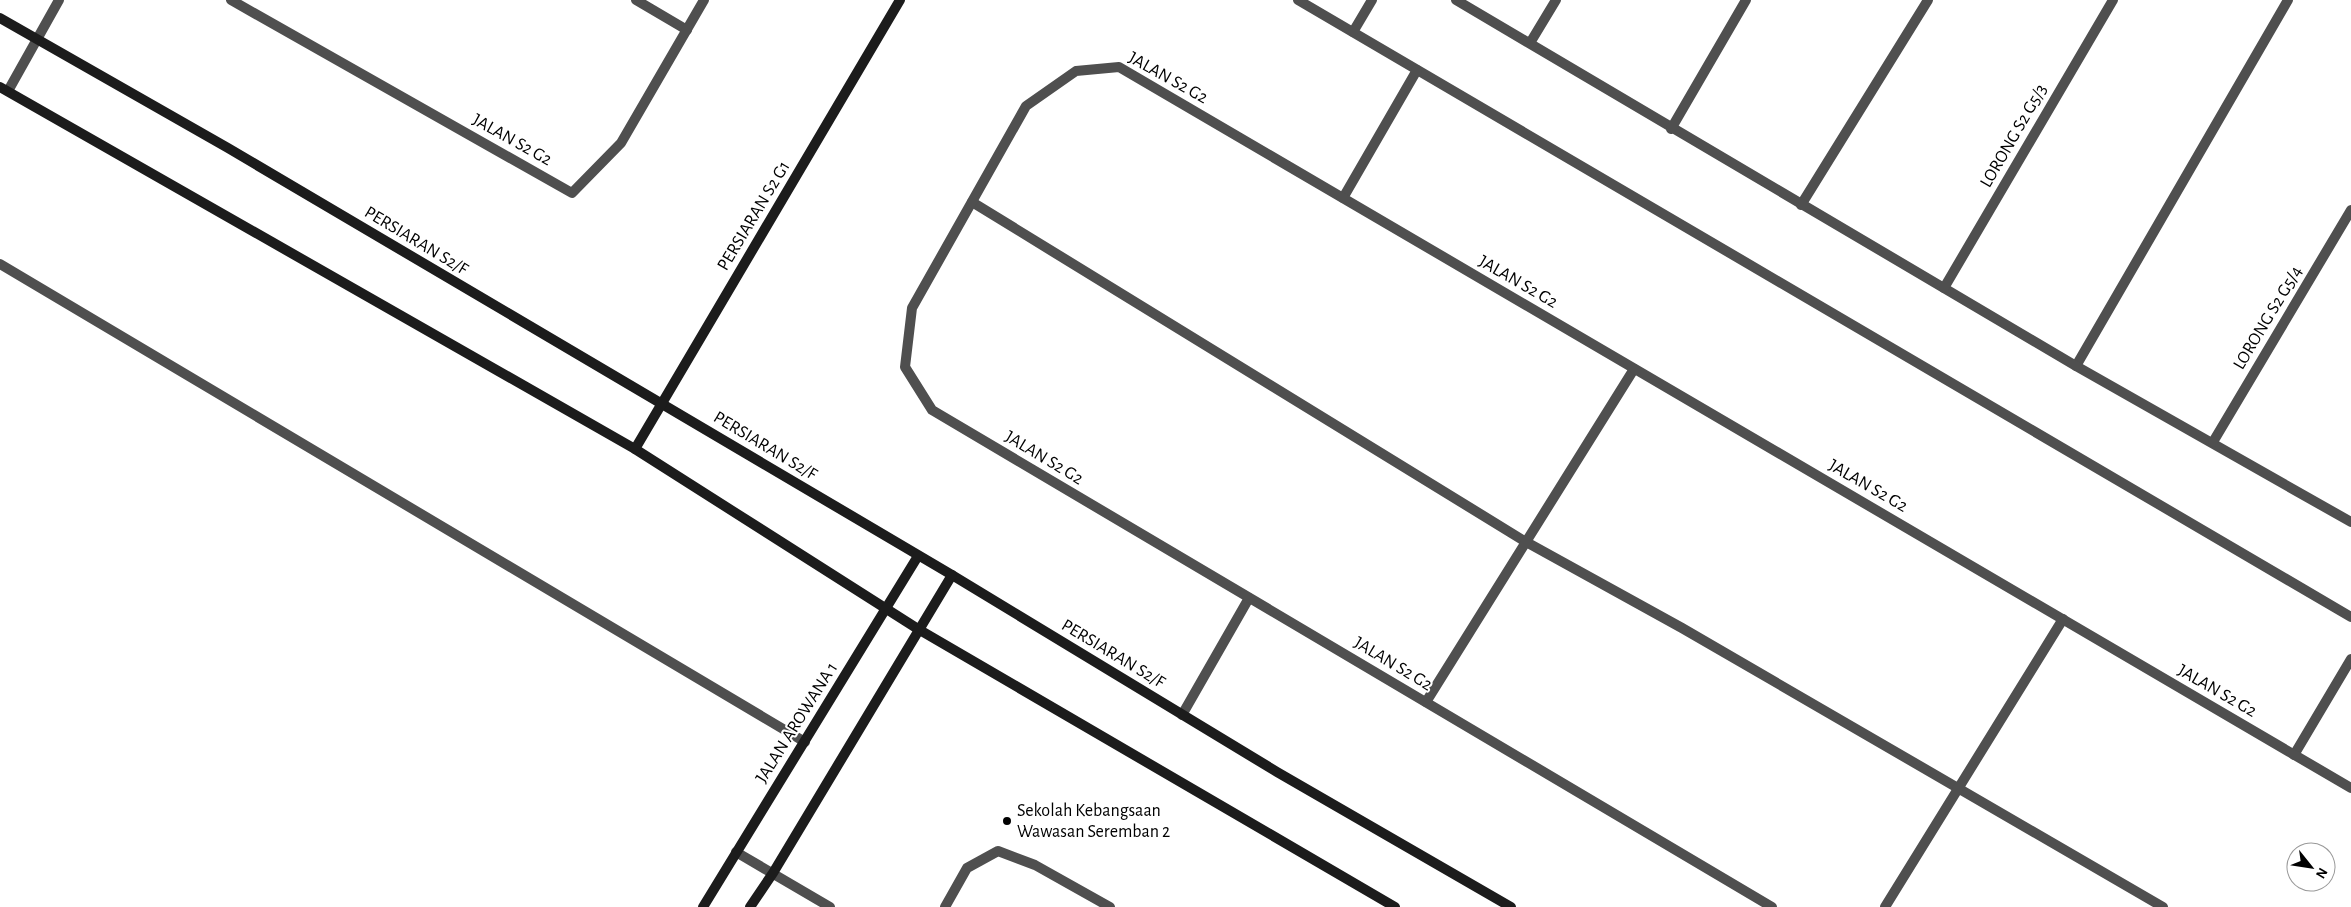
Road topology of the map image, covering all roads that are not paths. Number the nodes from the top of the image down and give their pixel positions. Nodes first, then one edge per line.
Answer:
1 (59, 0) edge
2 (231, 0) edge
3 (636, 0) edge
4 (704, 0) edge
5 (900, 0) edge
6 (1298, 0) edge
7 (1372, 0) edge
8 (1456, 0) edge
9 (1556, 0) edge
10 (1746, 0) edge
11 (1928, 0) edge
12 (2113, 0) edge
13 (2288, 0) edge
14 (0, 18) edge
15 (687, 30) junction
16 (1353, 32) junction
17 (37, 39) junction
18 (1530, 43) junction
19 (1417, 70) junction
20 (4, 89) edge
21 (1671, 129) junction
22 (1343, 198) junction
23 (972, 202) junction
24 (1802, 205) junction
25 (2351, 210) edge
26 (0, 264) edge
27 (1944, 288) junction
28 (2076, 366) junction
29 (1634, 369) junction
30 (662, 404) junction
31 (2213, 442) junction
32 (635, 449) junction
33 (2351, 522) edge
34 (1526, 542) junction
35 (918, 556) junction
36 (952, 575) junction
37 (1249, 598) junction
38 (886, 610) junction
39 (2351, 617) edge
40 (2063, 619) junction
41 (918, 630) junction
42 (2351, 659) edge
43 (1426, 702) junction
44 (1182, 715) junction
45 (805, 742) junction
46 (2294, 755) junction
47 (1958, 788) junction
48 (2351, 788) edge
49 (736, 852) junction
50 (773, 873) junction
51 (703, 907) edge
52 (750, 907) edge
53 (830, 907) edge
54 (945, 907) edge
55 (1110, 907) edge
56 (1395, 907) edge
57 (1511, 907) edge
58 (1772, 907) edge
59 (1885, 907) edge
60 (2163, 907) edge

1 - 17 street
2 - 15 street, JALAN S2 G2
3 - 15 street
4 - 15 street, JALAN S2 G2
5 - 30 main road, PERSIARAN S2 G1
6 - 16 street
7 - 16 street
8 - 18 street
9 - 18 street
10 - 21 street
11 - 24 street
12 - 27 street, LORONG S2 G5/3
13 - 28 street
14 - 17 main road, PERSIARAN S2/F
16 - 19 street
17 - 20 street
17 - 30 main road, PERSIARAN S2/F
18 - 21 street
19 - 22 street
19 - 39 street
20 - 32 main road
21 - 24 street
22 - 23 street, JALAN S2 G2
22 - 29 street, JALAN S2 G2
23 - 34 street
23 - 37 street, JALAN S2 G2
24 - 27 street
25 - 31 street, LORONG S2 G5/4
26 - 45 street
27 - 28 street
28 - 31 street
29 - 34 street
29 - 40 street, JALAN S2 G2
30 - 32 main road, PERSIARAN S2 G1
30 - 35 main road, PERSIARAN S2/F
31 - 33 street
32 - 38 main road
34 - 43 street
34 - 47 street
35 - 36 main road, PERSIARAN S2/F
35 - 38 main road, JALAN AROWANA 1
36 - 41 main road
36 - 44 main road, PERSIARAN S2/F
37 - 43 street, JALAN S2 G2
37 - 44 street
38 - 41 main road
38 - 45 main road, JALAN AROWANA 1
40 - 46 street, JALAN S2 G2
40 - 47 street
41 - 50 main road
41 - 56 main road
42 - 46 street
43 - 58 street, JALAN S2 G2
44 - 57 main road, PERSIARAN S2/F
45 - 49 main road, JALAN AROWANA 1
46 - 48 street, JALAN S2 G2
47 - 59 street
47 - 60 street
49 - 50 street
49 - 51 main road, JALAN AROWANA 1
50 - 52 main road
50 - 53 street
54 - 55 street

